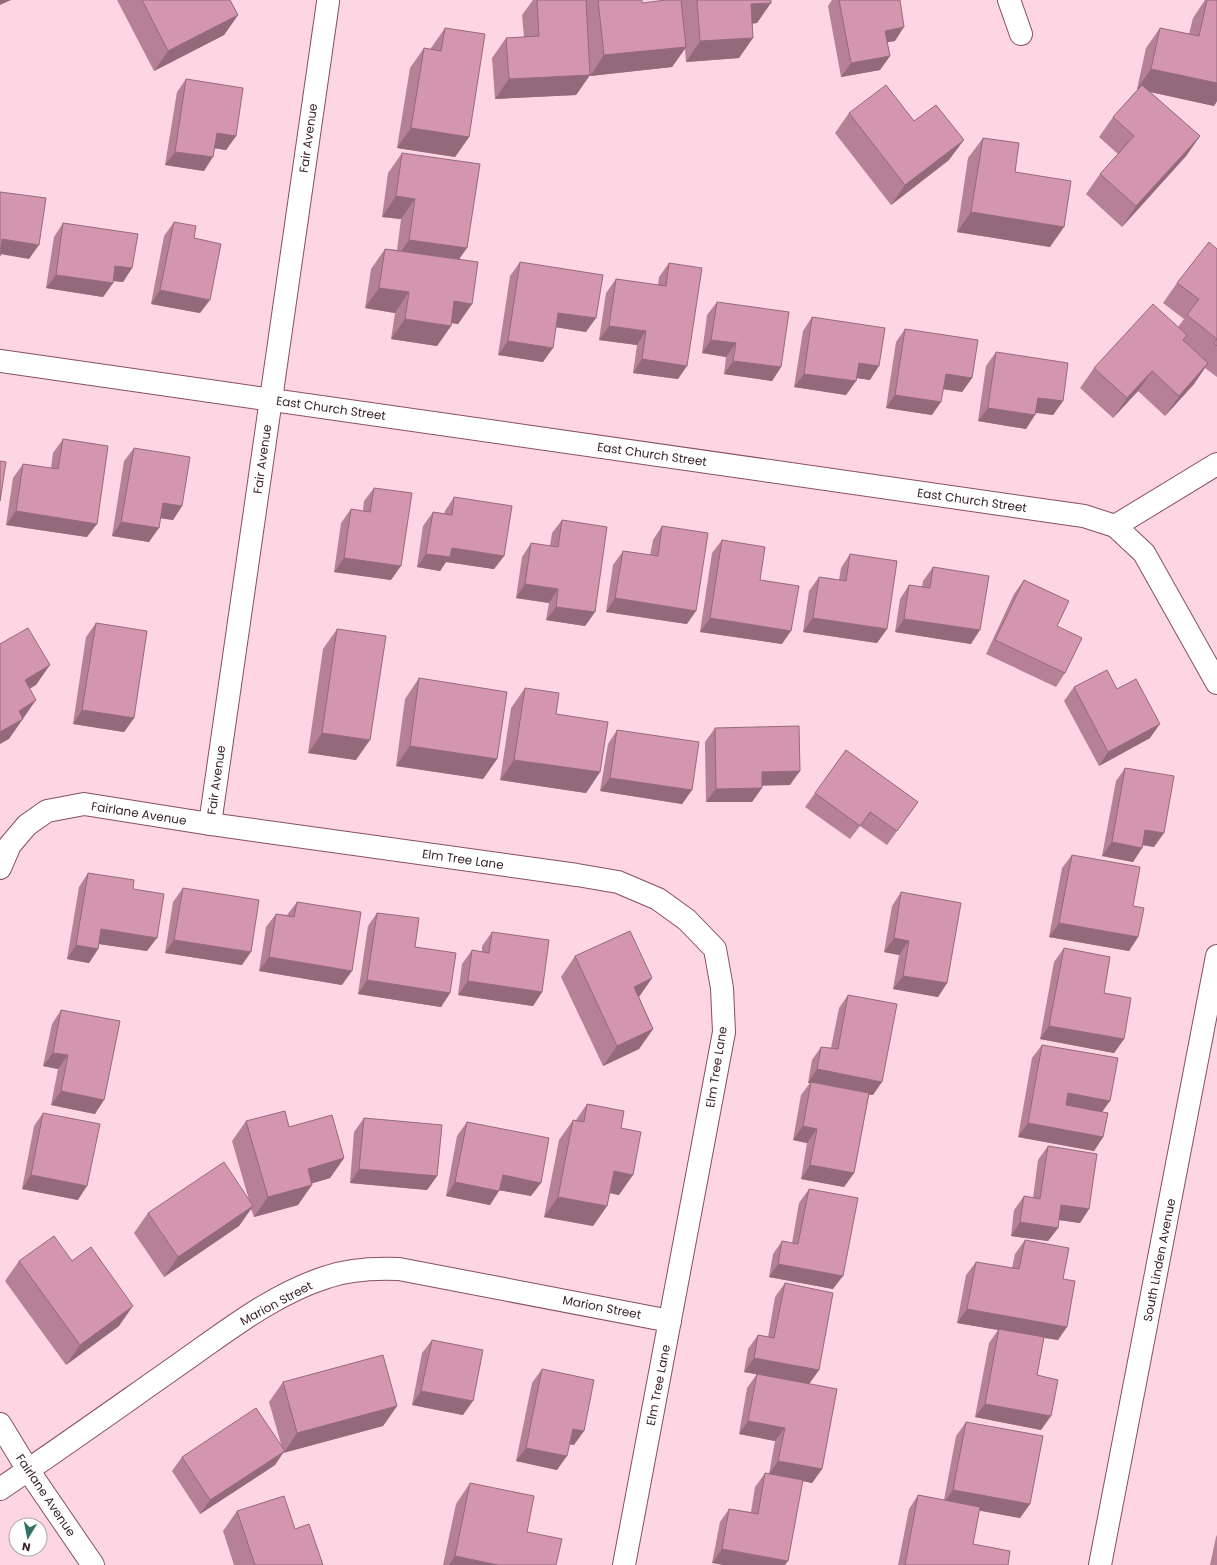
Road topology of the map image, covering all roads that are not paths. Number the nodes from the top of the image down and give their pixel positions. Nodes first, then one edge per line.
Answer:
1 (1009, 0) edge
2 (329, 1) edge
3 (1021, 34) dead end
4 (0, 361) edge
5 (271, 400) junction
6 (1217, 464) edge
7 (1114, 526) junction
8 (1217, 683) edge
9 (210, 824) junction
10 (0, 868) edge
11 (1217, 956) edge
12 (670, 1321) junction
13 (0, 1424) edge
14 (28, 1470) junction
15 (0, 1489) edge
16 (93, 1565) edge
17 (624, 1565) edge
18 (1100, 1565) edge

1 - 3 street
2 - 5 street, Fair Avenue
4 - 5 street, East Church Street
5 - 7 street, East Church Street
5 - 9 street, Fair Avenue
6 - 7 street
7 - 8 street, East Church Street
9 - 10 street, Fairlane Avenue
9 - 12 street, Elm Tree Lane
11 - 18 street, South Linden Avenue
12 - 14 street, Marion Street
12 - 17 street, Elm Tree Lane
13 - 14 street, Fairlane Avenue
14 - 15 street, Marion Street
14 - 16 street, Fairlane Avenue

